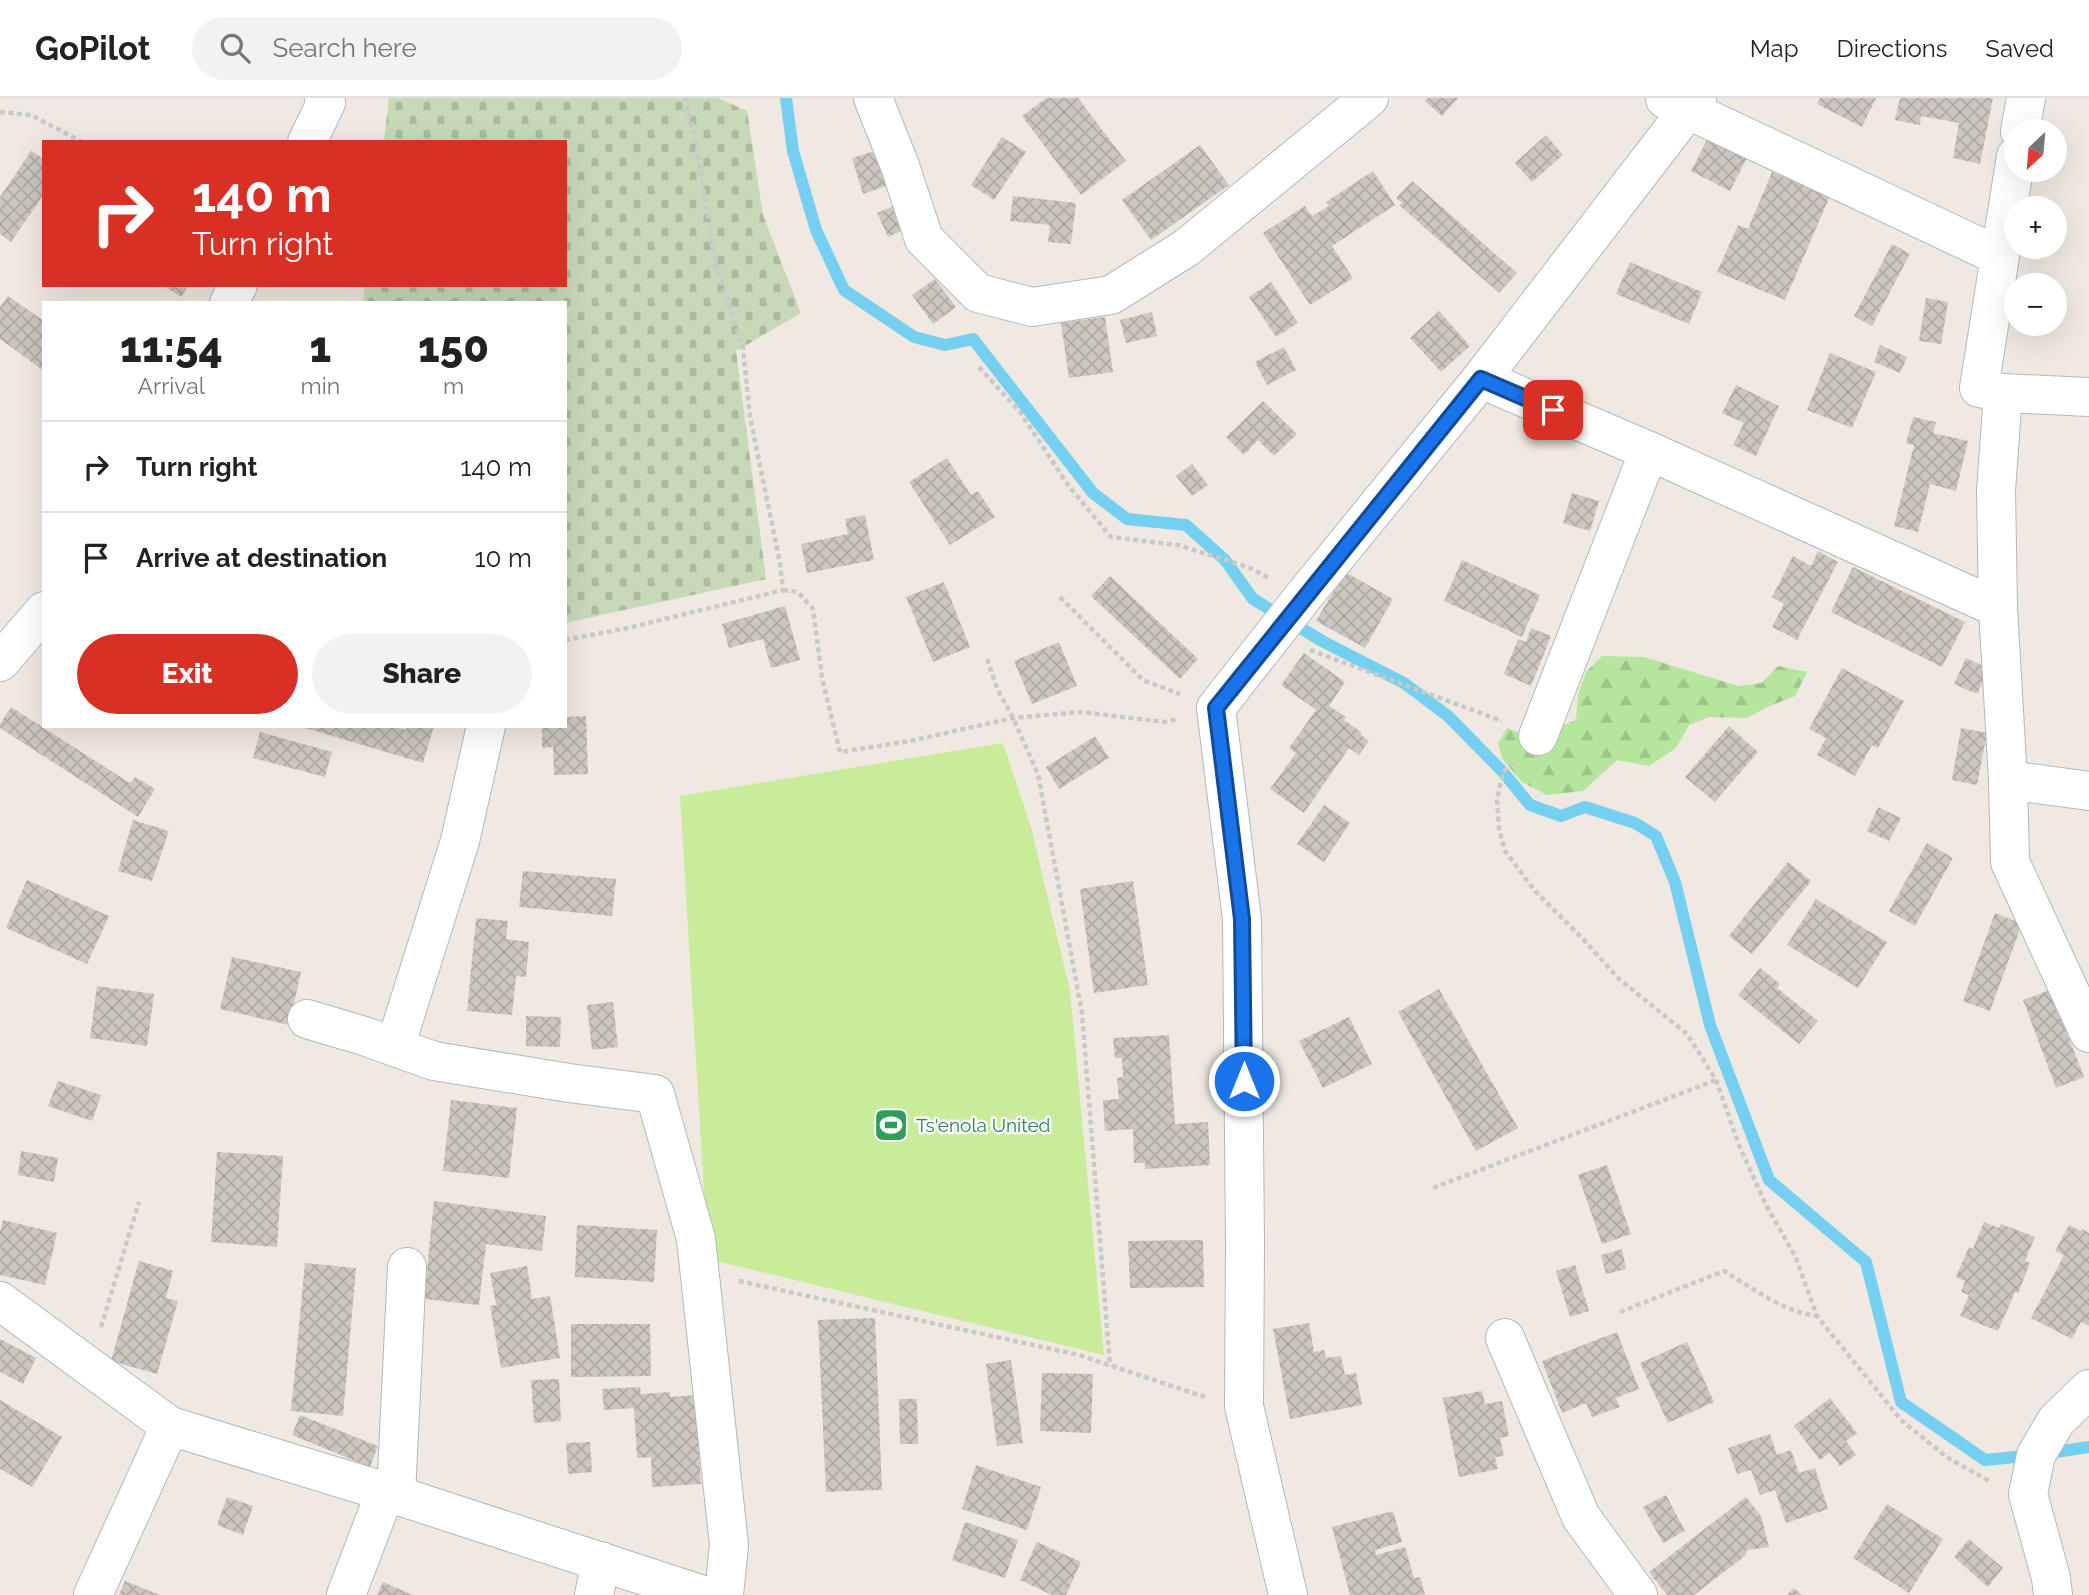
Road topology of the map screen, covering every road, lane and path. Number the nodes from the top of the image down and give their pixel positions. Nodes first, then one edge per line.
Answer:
1 (324, 98) edge
2 (685, 98) edge
3 (873, 98) edge
4 (1368, 98) edge
5 (2026, 98) edge
6 (1683, 102) edge
7 (0, 112) edge
8 (2022, 119) edge
9 (78, 140) edge
10 (308, 140) edge
11 (2012, 182) edge
12 (1999, 256) junction
13 (979, 367) dead end
14 (1481, 379) junction
15 (2003, 393) junction
16 (2089, 397) edge
17 (1649, 451) junction
18 (783, 590) junction
19 (1060, 597) dead end
20 (1303, 597) junction
21 (1998, 608) junction
22 (42, 613) edge
23 (1272, 637) junction
24 (567, 640) edge
25 (987, 659) dead end
26 (0, 662) edge
27 (1216, 708) junction
28 (1013, 719) junction
29 (486, 728) edge
30 (1538, 736) junction
31 (2008, 780) junction
32 (2089, 791) edge
33 (307, 1019) dead end
34 (2089, 1033) edge
35 (395, 1047) junction
36 (1716, 1080) junction
37 (1433, 1188) dead end
38 (139, 1202) dead end
39 (407, 1267) dead end
40 (699, 1272) junction
41 (0, 1301) edge
42 (1620, 1312) dead end
43 (1817, 1316) junction
44 (1505, 1338) dead end
45 (82, 1362) junction
46 (1111, 1366) junction
47 (2089, 1390) edge
48 (1244, 1406) junction
49 (170, 1426) junction
50 (391, 1494) junction
51 (2028, 1494) junction
52 (597, 1578) edge
53 (93, 1595) edge
54 (346, 1595) edge
55 (703, 1595) edge
56 (724, 1595) edge
57 (1288, 1595) edge
58 (1638, 1595) edge
59 (2053, 1595) edge

1 - 10 street
2 - 18 path
3 - 4 street
5 - 8 street
6 - 12 street
6 - 14 street
7 - 9 path
11 - 12 street
12 - 15 street
13 - 20 path
14 - 17 street
14 - 20 street
15 - 16 street
15 - 21 street
17 - 21 street
17 - 30 street
18 - 24 path
18 - 28 path
19 - 27 path
20 - 23 street
21 - 31 street
22 - 26 street
23 - 27 street
23 - 30 path
25 - 28 path
27 - 28 path
27 - 48 street
28 - 46 path
29 - 35 street
30 - 36 path
31 - 32 street
31 - 34 street
33 - 35 street
35 - 40 street
36 - 37 path
36 - 43 path
38 - 45 path
39 - 50 street
40 - 46 path
40 - 56 street
41 - 45 street
42 - 43 path
43 - 51 path
44 - 58 street
45 - 49 street
46 - 48 path
47 - 51 street
48 - 57 street
49 - 50 street
49 - 53 street
50 - 52 street
50 - 54 street
51 - 59 street
52 - 55 street

